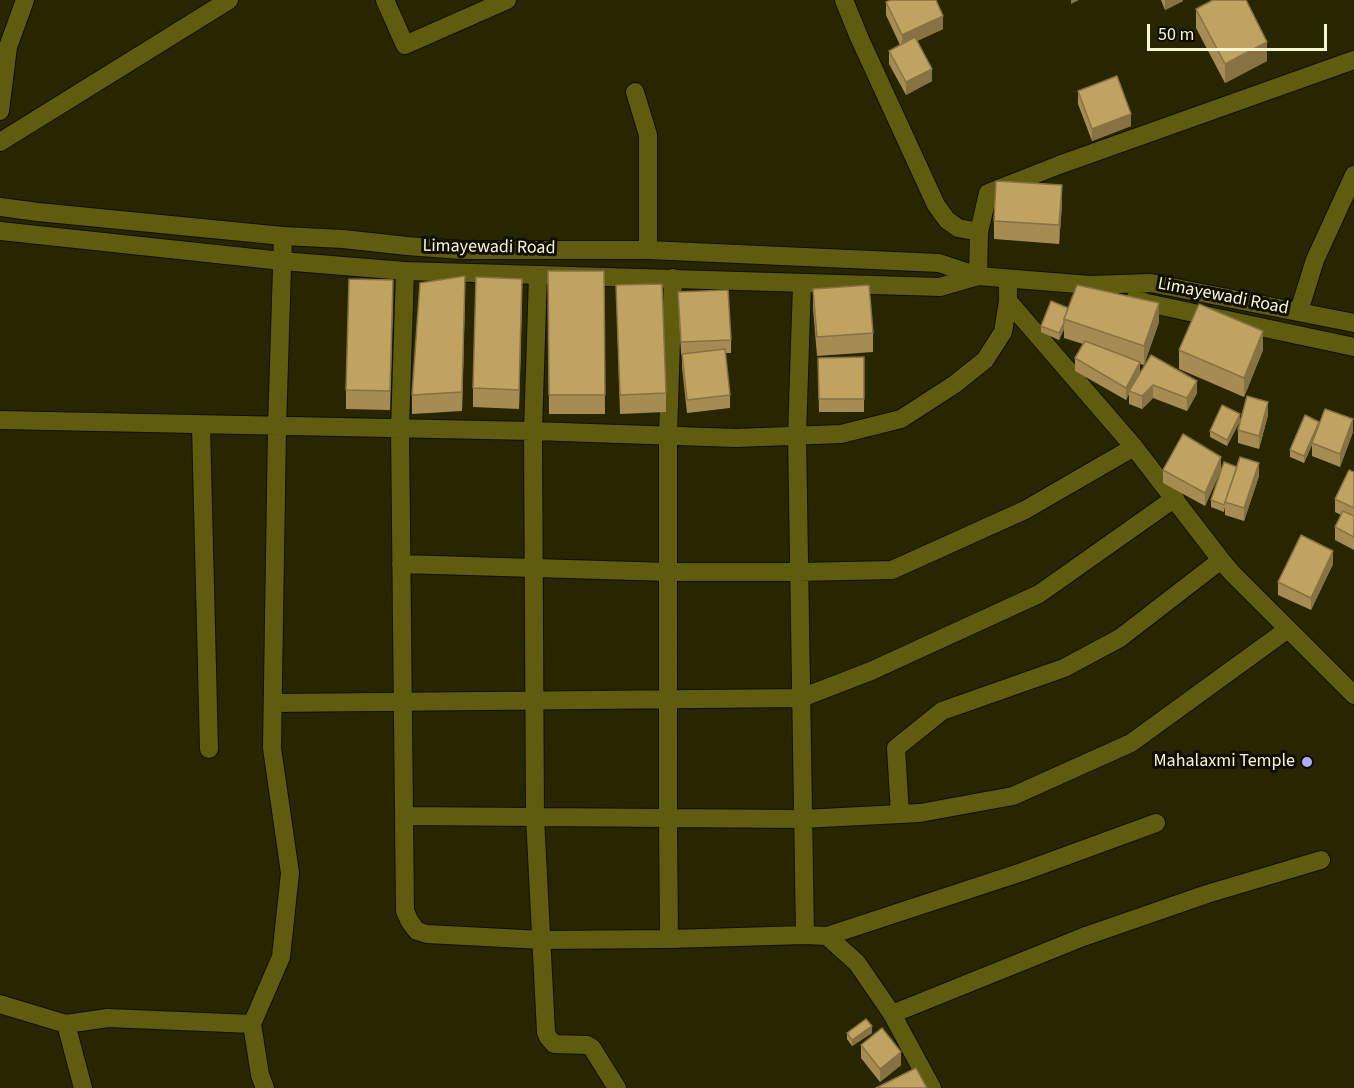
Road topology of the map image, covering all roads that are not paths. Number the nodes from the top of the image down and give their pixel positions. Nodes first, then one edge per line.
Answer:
1 (25, 0) edge
2 (229, 0) edge
3 (384, 0) edge
4 (507, 0) edge
5 (844, 0) edge
6 (1354, 60) edge
7 (635, 92) dead end
8 (0, 103) edge
9 (0, 142) edge
10 (1354, 175) edge
11 (0, 207) edge
12 (0, 231) edge
13 (979, 232) junction
14 (283, 236) junction
15 (648, 250) junction
16 (282, 261) junction
17 (405, 271) junction
18 (537, 275) junction
19 (978, 276) junction
20 (674, 278) junction
21 (1008, 279) junction
22 (801, 284) junction
23 (1090, 285) junction
24 (1008, 301) junction
25 (1299, 311) junction
26 (1354, 322) edge
27 (1354, 347) edge
28 (0, 420) edge
29 (201, 425) junction
30 (277, 427) junction
31 (400, 429) junction
32 (533, 431) junction
33 (668, 435) junction
34 (797, 435) junction
35 (1134, 447) junction
36 (1175, 498) junction
37 (1221, 560) junction
38 (401, 564) junction
39 (534, 568) junction
40 (669, 572) junction
41 (799, 572) junction
42 (1288, 629) junction
43 (1354, 695) edge
44 (801, 698) junction
45 (668, 699) junction
46 (535, 700) junction
47 (403, 702) junction
48 (273, 703) junction
49 (209, 749) dead end
50 (900, 814) junction
51 (404, 816) junction
52 (535, 817) junction
53 (668, 818) junction
54 (802, 819) junction
55 (1156, 824) dead end
56 (1321, 860) dead end
57 (805, 935) junction
58 (827, 936) junction
59 (669, 939) junction
60 (542, 940) junction
61 (0, 1004) edge
62 (892, 1014) junction
63 (66, 1024) junction
64 (252, 1024) junction
65 (83, 1088) edge
66 (265, 1088) edge
67 (617, 1088) edge
68 (932, 1088) edge

1 - 8 street
2 - 9 street
3 - 4 street
5 - 13 street
6 - 13 street
7 - 15 street
10 - 25 street
11 - 14 street, Limayewadi Road
12 - 16 street, Limayewadi Road
13 - 19 street
14 - 15 street, Limayewadi Road
14 - 16 street
15 - 19 street, Limayewadi Road
16 - 17 street, Limayewadi Road
16 - 30 street
17 - 18 street, Limayewadi Road
17 - 31 street
18 - 20 street, Limayewadi Road
18 - 32 street
19 - 21 street, Limayewadi Road
19 - 22 street, Limayewadi Road
20 - 22 street, Limayewadi Road
20 - 33 street
21 - 23 street, Limayewadi Road
21 - 24 street
22 - 34 street
23 - 25 street, Limayewadi Road
23 - 27 street, Limayewadi Road
24 - 34 street
24 - 35 street
25 - 26 street, Limayewadi Road
28 - 29 street
29 - 30 street
29 - 49 street
30 - 31 street
30 - 48 street
31 - 32 street
31 - 38 street
32 - 33 street
32 - 39 street
33 - 34 street
33 - 40 street
34 - 41 street
35 - 36 street
35 - 41 street
36 - 37 street
36 - 44 street
37 - 42 street
37 - 50 street
38 - 39 street
38 - 47 street
39 - 40 street
39 - 46 street
40 - 41 street
40 - 45 street
41 - 44 street
42 - 43 street
42 - 50 street
44 - 45 street
44 - 54 street
45 - 46 street
45 - 53 street
46 - 47 street
46 - 52 street
47 - 48 street
47 - 51 street
48 - 64 street
50 - 54 street
51 - 52 street
51 - 60 street
52 - 53 street
52 - 60 street
53 - 54 street
53 - 59 street
54 - 57 street
55 - 58 street
56 - 62 street
57 - 58 street
57 - 59 street
58 - 62 street
59 - 60 street
60 - 67 street
61 - 63 street
62 - 68 street
63 - 64 street
63 - 65 street
64 - 66 street

